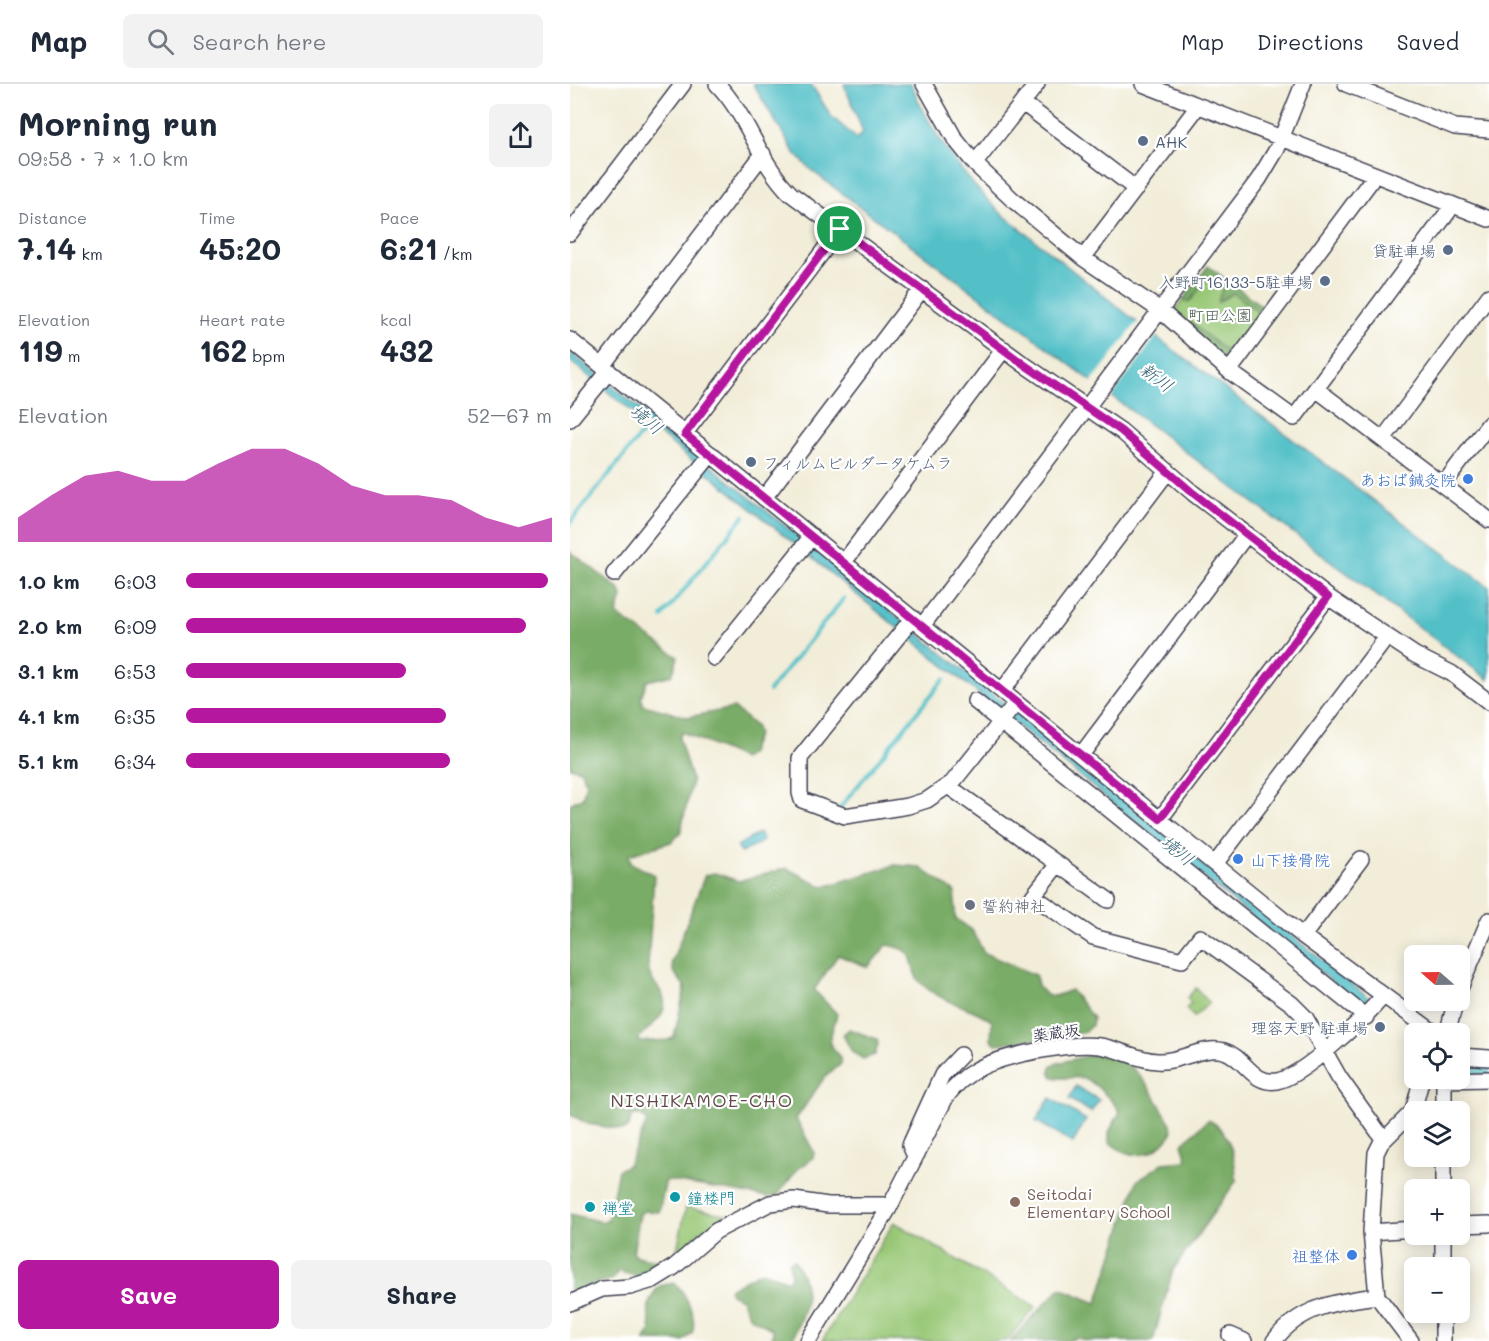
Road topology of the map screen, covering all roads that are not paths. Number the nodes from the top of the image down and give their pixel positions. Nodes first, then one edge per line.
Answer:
1 (683, 84) edge
2 (717, 84) edge
3 (1037, 84) edge
4 (1143, 84) edge
5 (1303, 84) edge
6 (1346, 84) edge
7 (930, 87) edge
8 (1023, 103) junction
9 (1196, 105) junction
10 (1489, 130) edge
11 (1282, 139) junction
12 (763, 154) junction
13 (975, 163) junction
14 (1373, 174) junction
15 (1136, 189) junction
16 (1451, 204) junction
17 (1489, 219) edge
18 (840, 229) junction
19 (570, 233) edge
20 (1083, 258) junction
21 (922, 289) junction
22 (1489, 296) edge
23 (1157, 316) junction
24 (570, 340) edge
25 (1004, 349) junction
26 (1229, 371) junction
27 (603, 375) junction
28 (1316, 389) junction
29 (1092, 403) junction
30 (570, 419) edge
31 (1489, 424) edge
32 (685, 434) junction
33 (1383, 440) junction
34 (705, 461) junction
35 (1168, 471) junction
36 (1443, 485) junction
37 (764, 498) junction
38 (1489, 520) edge
39 (1247, 534) junction
40 (806, 543) junction
41 (844, 562) junction
42 (614, 574) dead end
43 (1328, 597) junction
44 (911, 626) junction
45 (1387, 637) junction
46 (714, 658) dead end
47 (1002, 691) junction
48 (975, 701) dead end
49 (1489, 702) edge
50 (1008, 713) junction
51 (1081, 755) junction
52 (948, 786) junction
53 (1160, 819) junction
54 (1361, 859) dead end
55 (1058, 864) junction
56 (1215, 864) junction
57 (1108, 900) dead end
58 (1489, 920) edge
59 (1303, 936) junction
60 (1470, 965) edge
61 (1383, 996) junction
62 (1366, 1017) junction
63 (1421, 1023) edge
64 (1323, 1051) junction
65 (961, 1055) dead end
66 (1470, 1057) edge
67 (1489, 1058) edge
68 (1470, 1079) edge
69 (1489, 1079) edge
70 (1419, 1089) edge
71 (1384, 1140) junction
72 (917, 1154) junction
73 (889, 1208) junction
74 (1489, 1224) edge
75 (1470, 1225) edge
76 (1404, 1230) edge
77 (1371, 1232) junction
78 (1377, 1296) junction
79 (570, 1303) edge
80 (1443, 1323) edge
81 (808, 1341) edge
82 (1274, 1341) edge
83 (1411, 1341) edge
84 (1443, 1341) edge

1 - 19 street
2 - 12 street
3 - 8 street
4 - 9 street
5 - 11 street
6 - 10 street
7 - 13 street
8 - 13 street
8 - 15 street
9 - 11 street
9 - 15 street
11 - 14 street
11 - 23 street
12 - 18 street
12 - 27 street
13 - 20 street
14 - 16 street
14 - 26 street
15 - 20 street
16 - 17 street
16 - 28 street
18 - 21 street
18 - 32 street
20 - 23 street
21 - 25 street
21 - 37 street
22 - 33 street
23 - 26 street
23 - 29 street
24 - 27 street
25 - 29 street
25 - 41 street
26 - 28 street
27 - 30 street
27 - 32 street
28 - 33 street
29 - 35 street
29 - 44 street
31 - 36 street
32 - 34 street
33 - 36 street
34 - 37 street
34 - 42 street
35 - 39 street
35 - 47 street
36 - 38 street
37 - 40 street
39 - 43 street
39 - 51 street
40 - 41 street
40 - 46 street
41 - 44 street
43 - 45 street
43 - 53 street
44 - 47 street
44 - 52 street
45 - 49 street
45 - 56 street
47 - 50 street
48 - 50 street
50 - 51 street
50 - 52 street
50 - 62 street
51 - 53 street
52 - 55 street
53 - 56 street
54 - 59 street
55 - 57 street
55 - 64 street
56 - 59 street
58 - 60 street
59 - 61 street
61 - 62 street, 薬蔵坂
61 - 63 street
62 - 64 street, 薬蔵坂
64 - 71 street
64 - 72 street, 薬蔵坂
65 - 72 street
66 - 67 street
68 - 69 street
70 - 71 street
71 - 77 street
72 - 73 street, 薬蔵坂
73 - 79 street
73 - 81 street, 薬蔵坂
74 - 75 street
76 - 77 street
77 - 78 street
78 - 82 street
78 - 83 street
80 - 84 street

